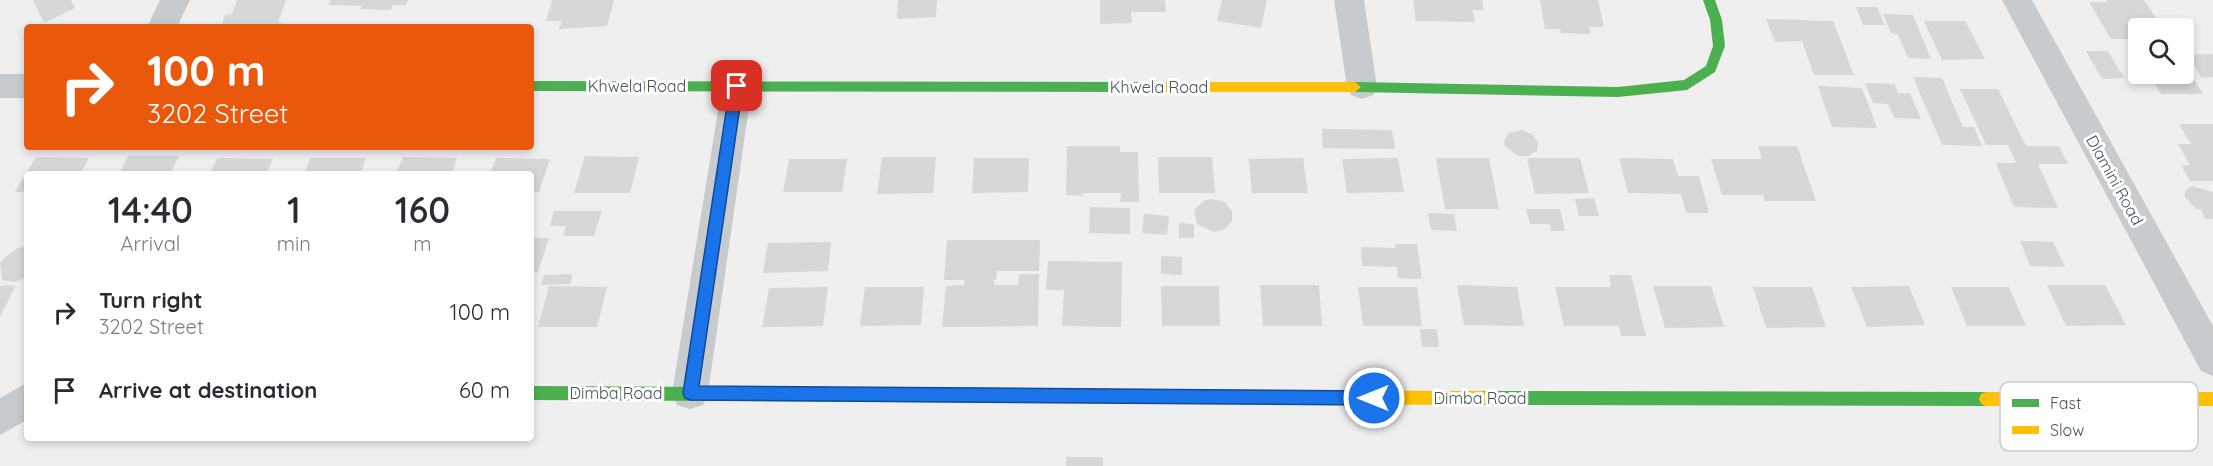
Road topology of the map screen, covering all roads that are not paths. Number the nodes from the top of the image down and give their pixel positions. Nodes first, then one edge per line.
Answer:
1 (174, 0) edge
2 (1349, 0) edge
3 (1709, 0) edge
4 (2017, 0) edge
5 (163, 24) edge
6 (0, 86) edge
7 (24, 86) edge
8 (534, 86) edge
9 (737, 86) junction
10 (1362, 87) junction
11 (2213, 360) edge
12 (0, 392) edge
13 (24, 393) edge
14 (534, 393) edge
15 (690, 393) junction
16 (2000, 399) edge
17 (2198, 399) edge
18 (2213, 399) edge
19 (24, 402) edge
20 (0, 418) edge

1 - 5 street
2 - 10 street
3 - 10 street, Khwela Road
4 - 11 street, Dlamini Road
6 - 7 street
8 - 9 street, Khwela Road
9 - 10 street, Khwela Road
9 - 15 street
12 - 13 street
14 - 15 street, Dimba Road
15 - 16 street, Dimba Road
17 - 18 street, Dimba Road
19 - 20 street

